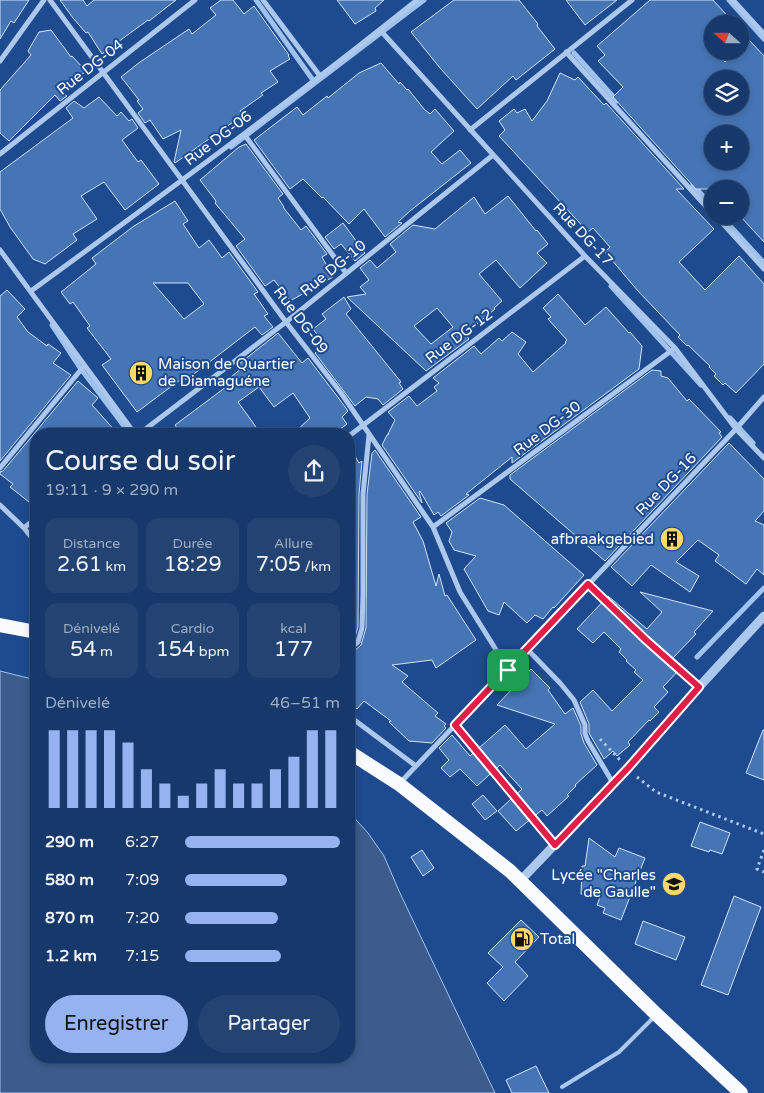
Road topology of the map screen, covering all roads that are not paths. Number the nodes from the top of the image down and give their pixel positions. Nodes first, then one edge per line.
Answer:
1 (44, 0) edge
2 (50, 0) edge
3 (195, 0) edge
4 (263, 0) edge
5 (417, 0) edge
6 (632, 0) edge
7 (733, 0) edge
8 (380, 30) junction
9 (764, 34) edge
10 (566, 52) junction
11 (0, 61) edge
12 (103, 72) junction
13 (320, 76) junction
14 (470, 130) junction
15 (244, 134) junction
16 (0, 154) edge
17 (493, 155) junction
18 (182, 181) junction
19 (704, 204) edge
20 (724, 225) edge
21 (0, 250) edge
22 (585, 256) junction
23 (764, 269) edge
24 (346, 273) junction
25 (31, 291) junction
26 (286, 322) junction
27 (675, 348) junction
28 (84, 366) junction
29 (764, 397) edge
30 (363, 426) junction
31 (33, 428) edge
32 (132, 428) edge
33 (145, 428) edge
34 (736, 429) junction
35 (30, 432) edge
36 (355, 432) edge
37 (369, 434) junction
38 (764, 458) edge
39 (0, 468) edge
40 (0, 505) edge
41 (30, 523) edge
42 (433, 527) junction
43 (24, 528) junction
44 (30, 536) edge
45 (764, 616) edge
46 (0, 625) edge
47 (30, 631) edge
48 (355, 645) edge
49 (527, 649) junction
50 (508, 670) junction
51 (355, 720) edge
52 (355, 756) edge
53 (416, 766) junction
54 (613, 783) junction
55 (399, 784) junction
56 (520, 881) junction
57 (656, 1014) junction
58 (562, 1087) dead end
59 (741, 1093) edge

1 - 11 street
2 - 12 street, Rue DG-09
3 - 12 street, Rue DG-04
4 - 13 street
5 - 8 street, Rue DG-06
6 - 10 street
7 - 9 street
8 - 13 street, Rue DG-06
8 - 14 street, Rue DG-17
10 - 14 street
10 - 19 street
12 - 16 street, Rue DG-04
12 - 18 street, Rue DG-09
13 - 15 street, Rue DG-06
14 - 17 street, Rue DG-17
15 - 18 street, Rue DG-06
15 - 24 street
17 - 22 street, Rue DG-17
17 - 24 street, Rue DG-10
18 - 25 street, Rue DG-06
18 - 26 street, Rue DG-09
20 - 23 street
21 - 25 street
22 - 27 street, Rue DG-17
22 - 30 street, Rue DG-12
24 - 26 street, Rue DG-10
25 - 28 street
26 - 30 street, Rue DG-09
26 - 33 street, Rue DG-10
27 - 34 street, Rue DG-17
27 - 42 street, Rue DG-30
28 - 31 street
28 - 32 street
29 - 34 street, Rue DG-16
30 - 36 street, Rue DG-12
30 - 37 street, Rue DG-09
34 - 38 street, Rue DG-17
34 - 49 street, Rue DG-16
35 - 39 street
37 - 42 street, Rue DG-09
37 - 48 street
40 - 43 street
41 - 43 street
42 - 50 street, Rue DG-09
43 - 44 street
45 - 54 street
46 - 47 highway
49 - 50 street, Rue DG-16
49 - 54 street
50 - 53 street, Rue DG-16
51 - 53 street
52 - 55 highway
53 - 55 street, Rue DG-16
54 - 56 street
55 - 56 highway
56 - 57 highway
57 - 58 lane
57 - 59 highway

